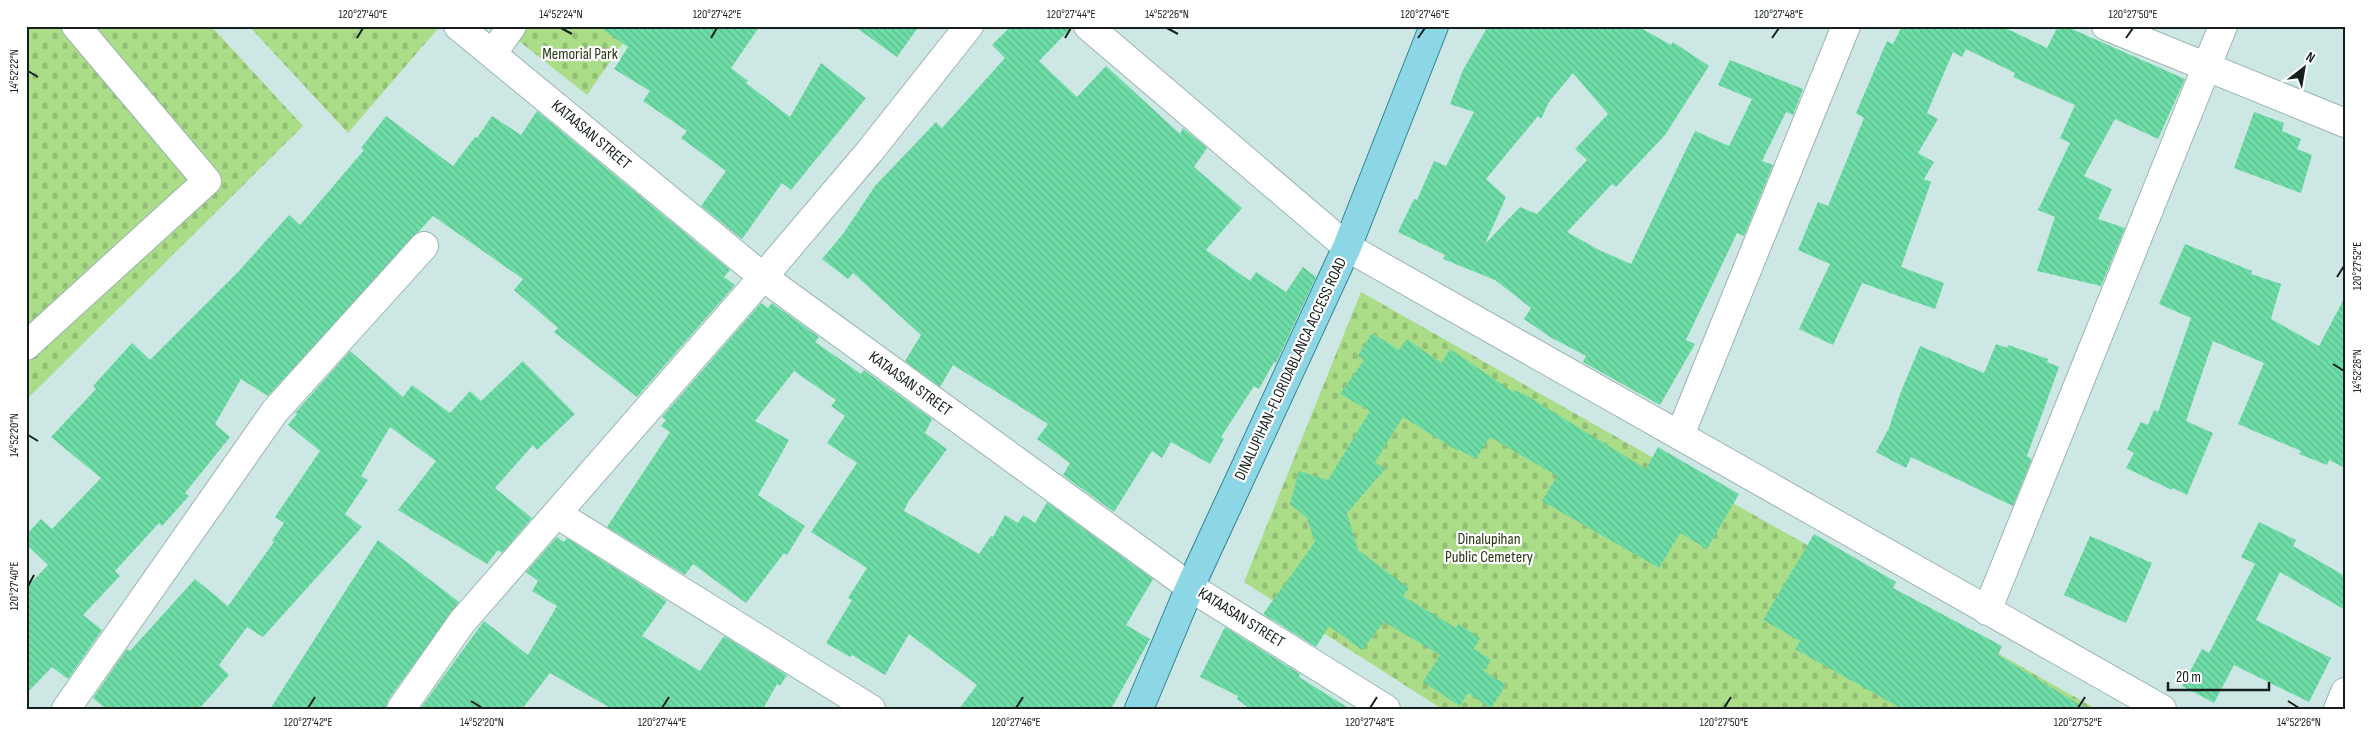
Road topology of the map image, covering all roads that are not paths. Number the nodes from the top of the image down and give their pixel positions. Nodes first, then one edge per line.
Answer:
1 (76, 26) edge
2 (458, 26) edge
3 (512, 26) edge
4 (968, 26) edge
5 (1088, 26) edge
6 (1434, 26) edge
7 (1846, 26) edge
8 (2106, 26) edge
9 (2223, 26) edge
10 (493, 53) junction
11 (2205, 68) junction
12 (2345, 123) edge
13 (424, 246) dead end
14 (1347, 247) junction
15 (763, 278) junction
16 (26, 346) edge
17 (1680, 435) junction
18 (557, 514) junction
19 (1190, 586) junction
20 (1987, 611) junction
21 (2345, 692) edge
22 (862, 706) edge
23 (66, 709) edge
24 (401, 709) edge
25 (1139, 709) edge
26 (1386, 709) edge
27 (2162, 709) edge
28 (2338, 709) edge

1 - 16 street
2 - 10 street, KATAASAN STREET
3 - 10 street
4 - 15 street
5 - 14 street
6 - 14 main road, DINALUPIHAN-FLORIDABLANCA ACCESS ROAD
7 - 17 street
8 - 11 street
9 - 11 street
10 - 15 street, KATAASAN STREET
11 - 12 street
11 - 20 street
13 - 23 street
14 - 17 street
14 - 19 main road, DINALUPIHAN-FLORIDABLANCA ACCESS ROAD
15 - 18 street
15 - 19 street, KATAASAN STREET
17 - 20 street
18 - 22 street
18 - 24 street
19 - 25 main road, DINALUPIHAN-FLORIDABLANCA ACCESS ROAD
19 - 26 street, KATAASAN STREET
20 - 27 street
21 - 28 street

